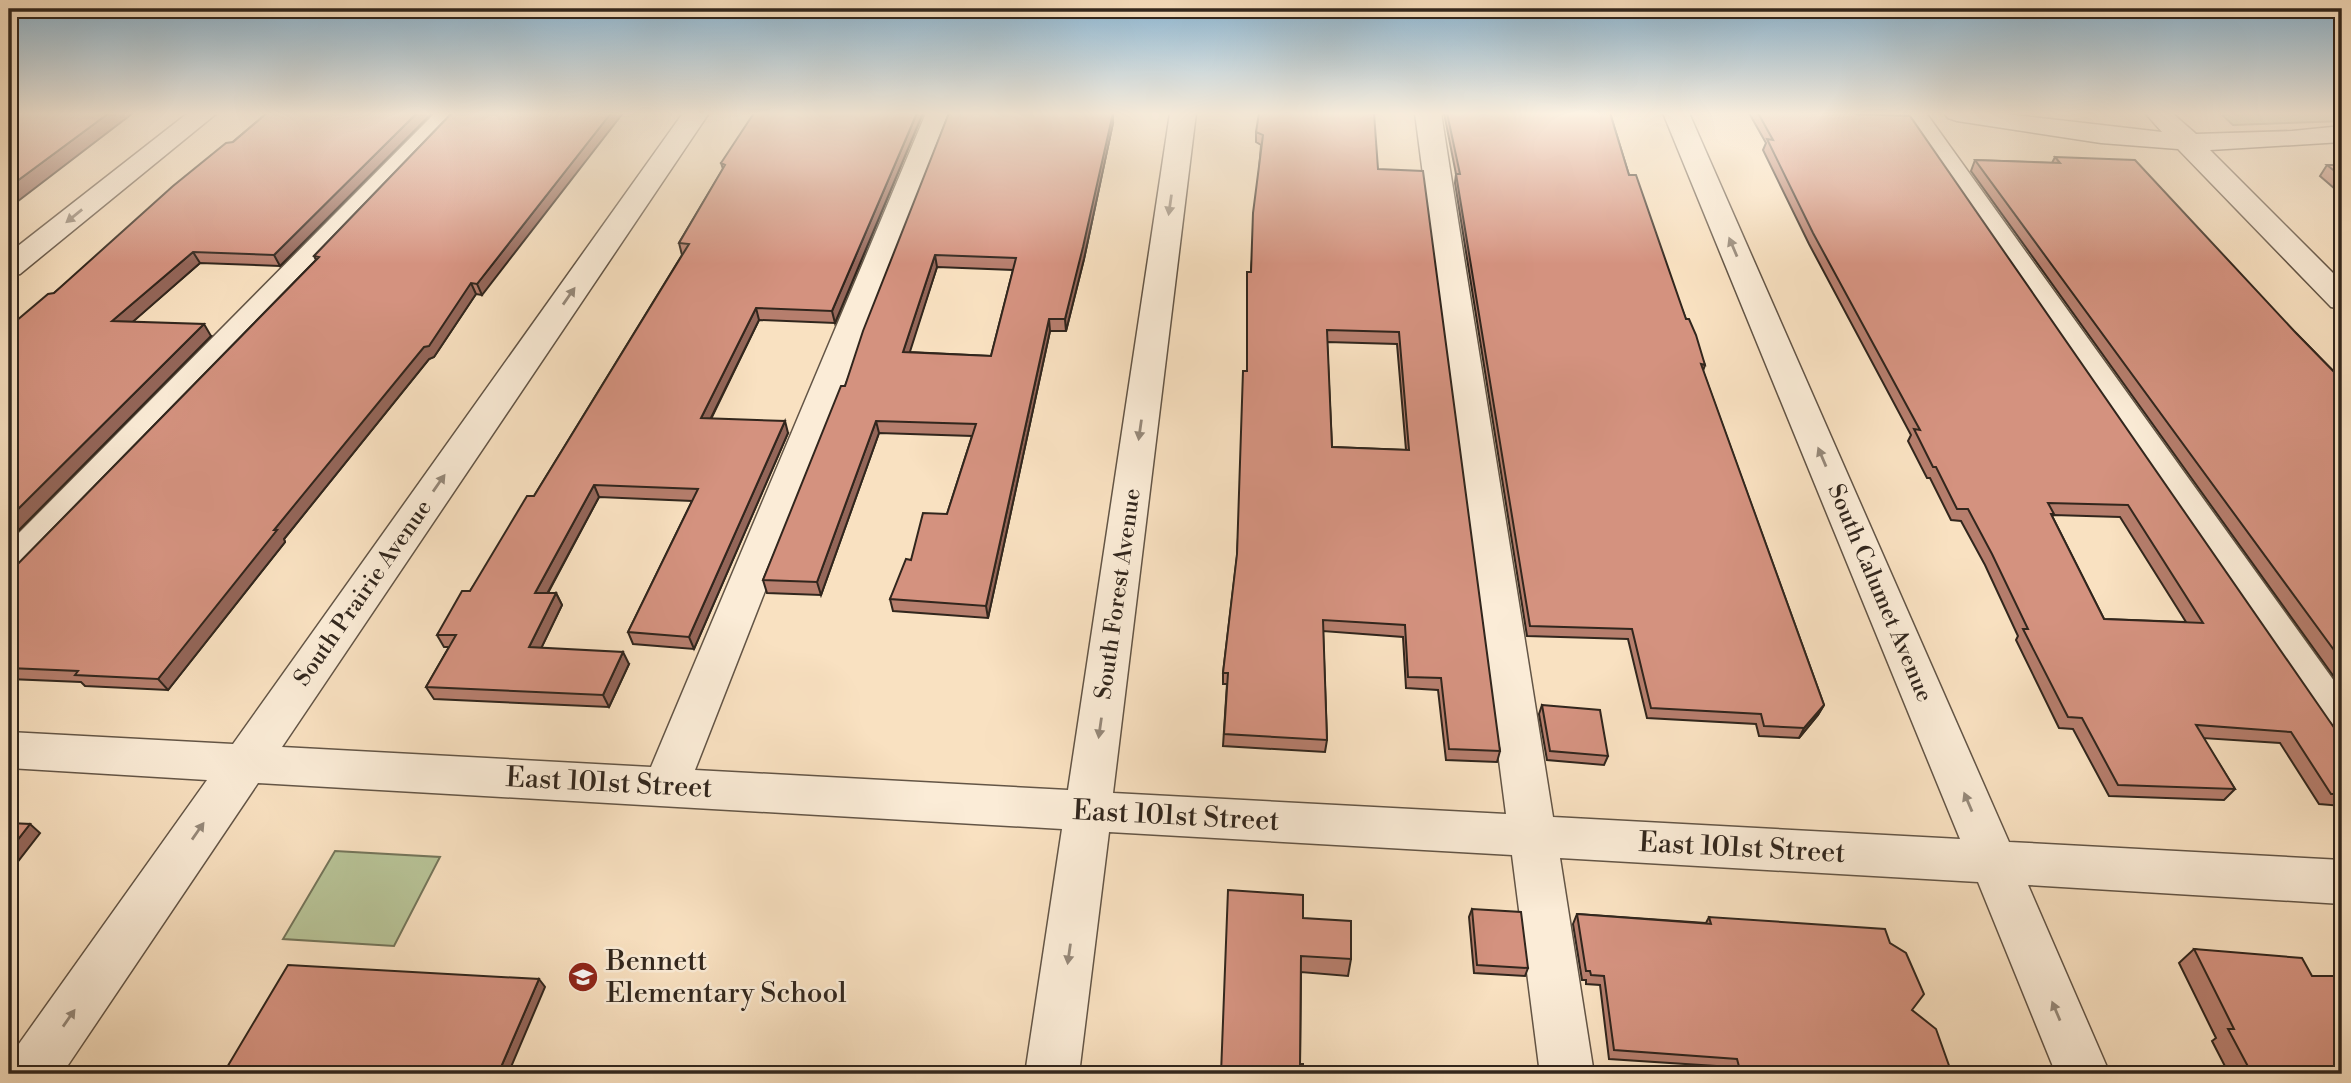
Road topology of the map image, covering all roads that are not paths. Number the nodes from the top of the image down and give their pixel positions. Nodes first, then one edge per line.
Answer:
1 (140, 164) edge
2 (400, 164) edge
3 (661, 164) edge
4 (918, 164) edge
5 (1176, 164) edge
6 (1435, 164) edge
7 (1697, 164) edge
8 (1948, 164) edge
9 (2208, 164) edge
10 (9, 268) edge
11 (2342, 300) edge
12 (9, 567) edge
13 (2342, 726) edge
14 (9, 750) edge
15 (245, 763) junction
16 (665, 787) junction
17 (1089, 811) junction
18 (1533, 836) junction
19 (1993, 862) junction
20 (2342, 882) edge
21 (30, 1074) edge
22 (1052, 1074) edge
23 (1567, 1074) edge
24 (2082, 1074) edge

1 -> 10 street
2 - 12 street
15 -> 3 street, South Prairie Avenue
4 - 16 street
5 -> 17 street, South Forest Avenue
6 - 18 street
19 -> 7 street, South Calumet Avenue
8 - 13 street
9 - 11 street
14 - 15 street, East 101st Street
15 - 16 street, East 101st Street
21 -> 15 street, South Prairie Avenue
16 - 17 street, East 101st Street
17 - 18 street, East 101st Street
17 -> 22 street, South Forest Avenue
18 - 19 street, East 101st Street
18 - 23 street
19 - 20 street, East 101st Street
24 -> 19 street, South Calumet Avenue

